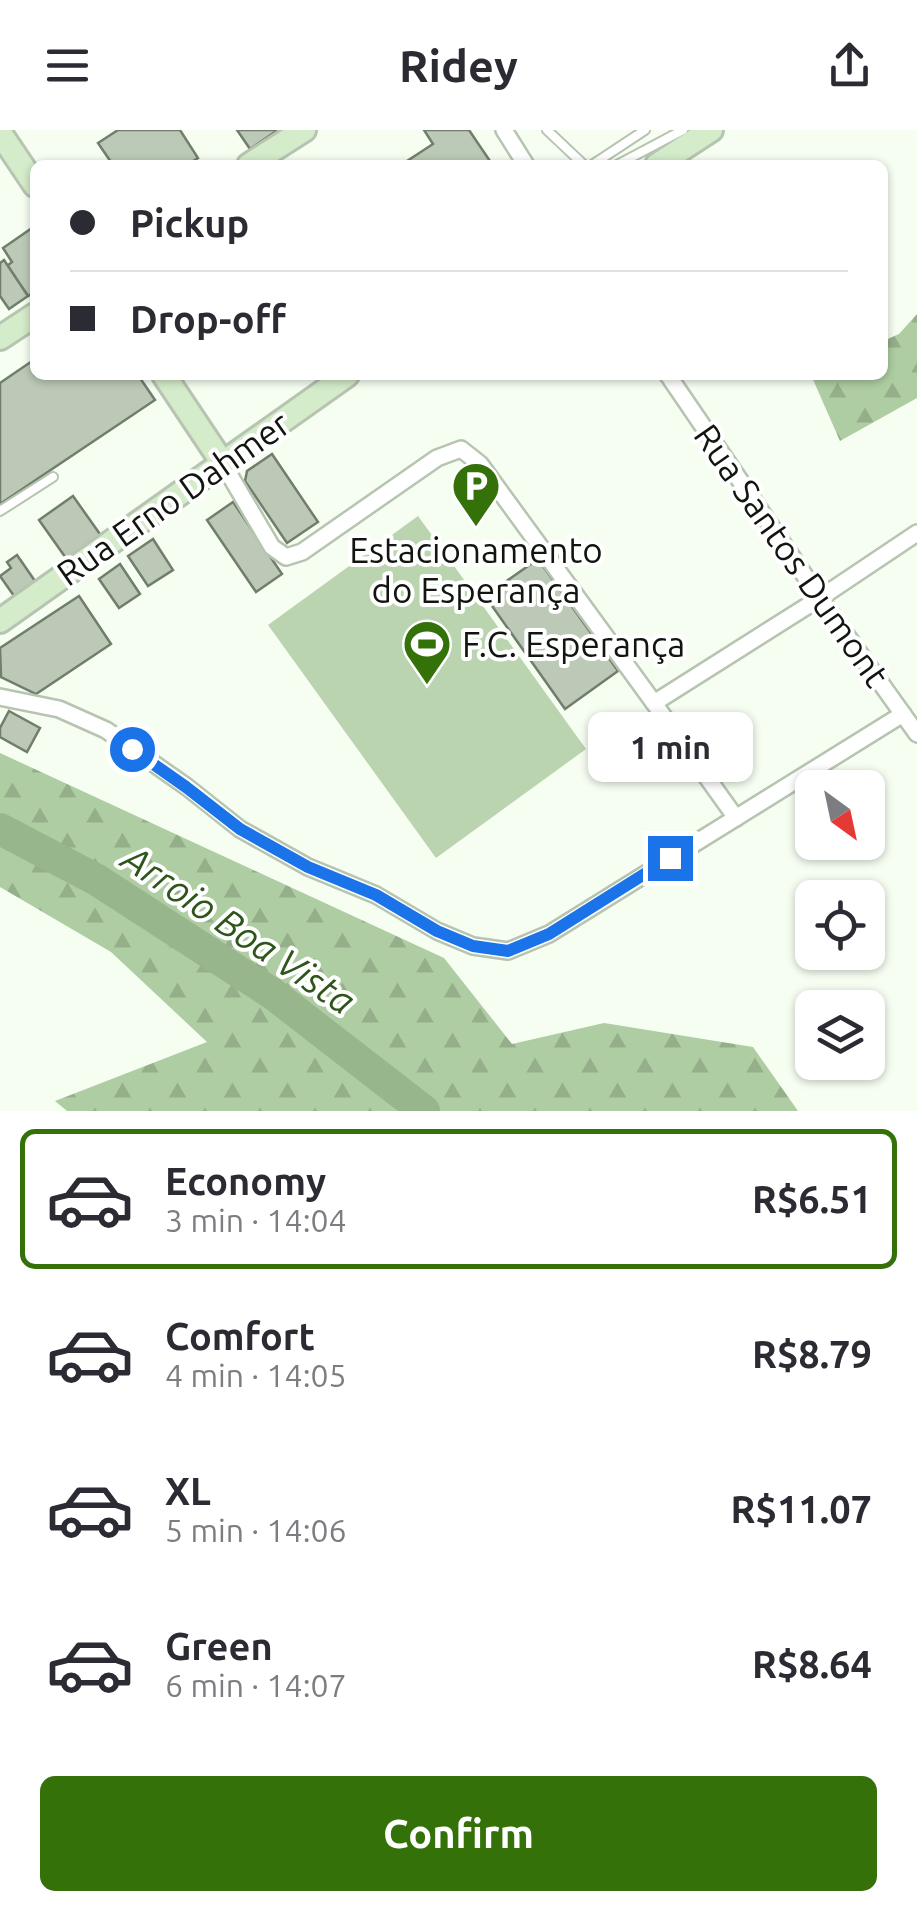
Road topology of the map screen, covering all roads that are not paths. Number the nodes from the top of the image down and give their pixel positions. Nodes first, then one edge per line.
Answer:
1 (304, 130) edge
2 (547, 130) edge
3 (645, 130) edge
4 (683, 130) edge
5 (711, 130) edge
6 (509, 132) edge
7 (0, 133) edge
8 (257, 160) edge
9 (523, 160) edge
10 (579, 160) edge
11 (600, 160) edge
12 (626, 160) edge
13 (665, 160) edge
14 (30, 178) edge
15 (30, 318) edge
16 (0, 338) edge
17 (167, 380) edge
18 (341, 380) edge
19 (671, 380) edge
20 (222, 462) junction
21 (54, 477) dead end
22 (0, 512) edge
23 (917, 534) edge
24 (820, 598) junction
25 (0, 621) edge
26 (0, 697) edge
27 (654, 704) junction
28 (904, 714) junction
29 (917, 734) edge
30 (736, 818) junction

1 - 8 main road
2 - 10 lane
3 - 11 lane
4 - 12 lane
5 - 13 main road
6 - 9 street
7 - 14 main road
15 - 16 main road
17 - 20 main road
18 - 20 main road, Rua Erno Dahmer
19 - 24 street, Rua Santos Dumont
20 - 25 main road, Rua Erno Dahmer
20 - 27 street
21 - 22 lane
23 - 24 street
24 - 27 street
24 - 28 street, Rua Santos Dumont
26 - 30 street
27 - 30 street
28 - 29 street, Rua Santos Dumont
28 - 30 street

